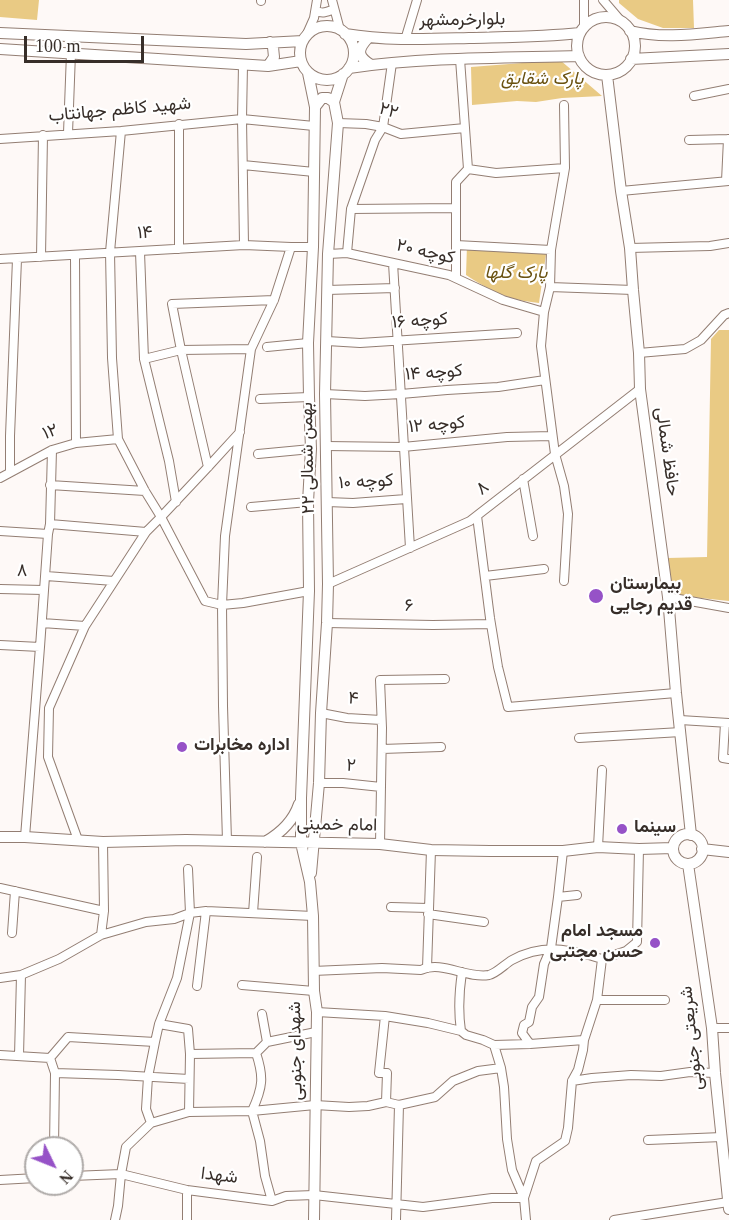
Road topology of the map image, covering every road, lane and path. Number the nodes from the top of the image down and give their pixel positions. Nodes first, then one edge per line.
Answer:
1 (316, 0) edge
2 (417, 0) edge
3 (585, 0) edge
4 (595, 0) edge
5 (603, 0) edge
6 (333, 4) edge
7 (316, 11) junction
8 (621, 21) junction
9 (582, 30) junction
10 (630, 31) junction
11 (729, 31) edge
12 (343, 32) junction
13 (0, 33) edge
14 (646, 35) junction
15 (545, 36) junction
16 (368, 38) junction
17 (304, 39) junction
18 (405, 40) junction
19 (270, 42) junction
20 (0, 50) edge
21 (71, 53) junction
22 (729, 54) edge
23 (579, 56) junction
24 (544, 57) junction
25 (649, 58) junction
26 (460, 59) junction
27 (631, 59) junction
28 (301, 62) junction
29 (392, 63) junction
30 (243, 65) junction
31 (371, 65) junction
32 (268, 66) junction
33 (346, 71) junction
34 (308, 73) junction
35 (607, 75) junction
36 (729, 89) edge
37 (694, 96) dead end
38 (334, 102) junction
39 (564, 105) dead end
40 (315, 107) junction
41 (242, 120) junction
42 (338, 123) junction
43 (179, 124) junction
44 (314, 126) junction
45 (383, 127) junction
46 (465, 128) junction
47 (121, 131) junction
48 (68, 133) junction
49 (43, 135) junction
50 (0, 139) edge
51 (728, 139) edge
52 (688, 140) dead end
53 (243, 165) junction
54 (565, 168) junction
55 (468, 169) junction
56 (314, 172) junction
57 (727, 181) edge
58 (621, 191) junction
59 (456, 208) junction
60 (351, 209) junction
61 (729, 243) edge
62 (244, 245) junction
63 (456, 245) junction
64 (291, 247) junction
65 (313, 247) junction
66 (630, 248) junction
67 (179, 249) junction
68 (551, 250) junction
69 (110, 252) junction
70 (140, 252) junction
71 (347, 253) junction
72 (328, 254) junction
73 (75, 256) junction
74 (41, 257) junction
75 (0, 259) edge
76 (17, 259) junction
77 (393, 264) junction
78 (456, 278) junction
79 (550, 286) junction
80 (395, 288) junction
81 (327, 290) junction
82 (633, 290) junction
83 (274, 300) junction
84 (544, 312) junction
85 (729, 314) edge
86 (517, 333) dead end
87 (327, 340) junction
88 (398, 342) junction
89 (308, 343) junction
90 (267, 347) dead end
91 (251, 349) junction
92 (181, 350) junction
93 (639, 353) junction
94 (144, 359) junction
95 (545, 380) junction
96 (640, 389) junction
97 (325, 394) junction
98 (401, 394) junction
99 (309, 397) junction
100 (260, 399) dead end
101 (240, 431) junction
102 (552, 436) junction
103 (118, 438) junction
104 (76, 443) junction
105 (326, 446) junction
106 (403, 447) junction
107 (311, 449) junction
108 (51, 450) junction
109 (258, 454) dead end
110 (555, 454) junction
111 (208, 467) junction
112 (10, 472) junction
113 (0, 478) edge
114 (523, 479) junction
115 (50, 485) junction
116 (145, 491) junction
117 (406, 499) junction
118 (176, 502) junction
119 (308, 502) junction
120 (327, 502) junction
121 (251, 507) dead end
122 (477, 516) junction
123 (161, 517) junction
124 (50, 524) junction
125 (0, 531) edge
126 (147, 532) junction
127 (48, 534) junction
128 (533, 536) dead end
129 (410, 548) junction
130 (544, 569) dead end
131 (45, 576) junction
132 (485, 576) junction
133 (114, 581) junction
134 (564, 581) dead end
135 (328, 584) junction
136 (0, 589) edge
137 (43, 590) junction
138 (309, 591) junction
139 (668, 597) junction
140 (222, 605) junction
141 (729, 608) edge
142 (327, 623) junction
143 (42, 624) junction
144 (491, 624) junction
145 (85, 626) junction
146 (0, 645) edge
147 (40, 647) junction
148 (445, 679) dead end
149 (676, 693) junction
150 (321, 713) junction
151 (381, 720) junction
152 (680, 720) junction
153 (727, 723) edge
154 (681, 732) junction
155 (579, 738) dead end
156 (441, 747) dead end
157 (382, 749) junction
158 (729, 759) edge
159 (602, 770) dead end
160 (319, 783) junction
161 (381, 787) junction
162 (301, 798) junction
163 (691, 835) junction
164 (0, 837) edge
165 (25, 837) junction
166 (78, 840) junction
167 (103, 842) junction
168 (227, 842) junction
169 (264, 842) junction
170 (301, 843) junction
171 (314, 843) junction
172 (380, 844) junction
173 (598, 847) junction
174 (673, 848) junction
175 (639, 849) junction
176 (702, 849) junction
177 (431, 850) junction
178 (563, 851) junction
179 (729, 852) edge
180 (257, 857) dead end
181 (688, 864) junction
182 (188, 869) dead end
183 (310, 882) junction
184 (0, 888) edge
185 (15, 891) junction
186 (577, 895) dead end
187 (558, 897) junction
188 (391, 907) dead end
189 (104, 911) junction
190 (206, 911) junction
191 (428, 911) junction
192 (190, 913) junction
193 (253, 913) junction
194 (313, 916) junction
195 (484, 922) dead end
196 (12, 933) dead end
197 (101, 934) junction
198 (551, 948) junction
199 (602, 959) junction
200 (426, 968) junction
201 (313, 971) junction
202 (462, 972) junction
203 (21, 975) junction
204 (0, 978) edge
205 (242, 985) dead end
206 (197, 986) dead end
207 (314, 991) junction
208 (597, 1000) junction
209 (665, 1000) dead end
210 (316, 1012) junction
211 (262, 1014) dead end
212 (385, 1016) junction
213 (159, 1024) junction
214 (712, 1028) junction
215 (729, 1028) edge
216 (460, 1031) junction
217 (316, 1032) junction
218 (584, 1040) junction
219 (155, 1042) junction
220 (267, 1042) junction
221 (530, 1044) junction
222 (494, 1045) junction
223 (256, 1053) junction
224 (190, 1054) junction
225 (0, 1055) edge
226 (19, 1056) junction
227 (50, 1058) junction
228 (501, 1068) junction
229 (56, 1073) junction
230 (714, 1073) junction
231 (148, 1077) junction
232 (189, 1079) junction
233 (572, 1081) junction
234 (386, 1102) junction
235 (315, 1105) junction
236 (399, 1105) junction
237 (252, 1111) junction
238 (189, 1112) junction
239 (152, 1123) junction
240 (54, 1136) edge
241 (648, 1140) dead end
242 (724, 1142) edge
243 (121, 1174) junction
244 (84, 1176) edge
245 (24, 1178) edge
246 (0, 1179) edge
247 (187, 1190) junction
248 (314, 1195) junction
249 (524, 1198) junction
250 (273, 1201) junction
251 (396, 1204) junction
252 (729, 1205) edge
253 (658, 1217) edge
254 (627, 1219) edge
255 (115, 1220) edge
256 (187, 1220) edge
257 (314, 1220) edge
258 (396, 1220) edge
259 (526, 1220) edge
260 (614, 1220) edge

1 - 7 street
2 - 18 street
3 - 4 street
3 - 9 street
5 - 8 street
6 - 7 street
6 - 12 street
7 - 17 street
8 - 9 main road
8 - 10 main road
9 - 15 main road, بلوارخرمشهر
9 - 23 main road
10 - 14 main road
10 - 27 main road
11 - 14 main road
12 - 16 main road, بلوارخرمشهر
12 - 17 main road
12 - 33 main road
13 - 19 main road
14 - 25 main road
15 - 18 main road, بلوارخرمشهر
15 - 24 main road
16 - 18 main road, بلوارخرمشهر
16 - 31 main road
17 - 19 main road
17 - 28 main road
19 - 32 main road
20 - 21 main road
21 - 30 main road
21 - 48 street
22 - 25 main road
23 - 24 main road, بلوارخرمشهر
23 - 35 main road
24 - 26 main road, بلوارخرمشهر
25 - 27 main road
26 - 29 main road, بلوارخرمشهر
26 - 46 street
27 - 35 main road
28 - 32 main road
28 - 34 main road
29 - 31 main road, بلوارخرمشهر
29 - 45 street
30 - 32 main road
30 - 41 street
31 - 33 main road, بلوارخرمشهر
33 - 34 main road
33 - 38 main road, ۲۲ بهمن شمالی
34 - 40 main road, ۲۲ بهمن شمالی
35 - 58 main road, حافظ شمالی
36 - 37 street
38 - 40 main road
38 - 42 main road, ۲۲ بهمن شمالی
39 - 54 street
40 - 44 main road, ۲۲ بهمن شمالی
41 - 43 street, شهید کاظم جهانتاب
41 - 44 street, شهید کاظم جهانتاب
41 - 53 street
42 - 45 street, ۲۲
42 - 72 main road, ۲۲ بهمن شمالی
43 - 47 street, شهید کاظم جهانتاب
43 - 67 street
44 - 56 main road, ۲۲ بهمن شمالی
45 - 46 street, ۲۲
45 - 60 street
46 - 55 street
47 - 48 street, شهید کاظم جهانتاب
47 - 69 street
48 - 49 street, شهید کاظم جهانتاب
49 - 50 street, شهید کاظم جهانتاب
49 - 74 street
51 - 52 street
51 - 57 street
53 - 56 street
53 - 62 street
54 - 55 street
54 - 68 street
55 - 59 street
56 - 65 main road, ۲۲ بهمن شمالی
57 - 58 street
58 - 66 main road, حافظ شمالی
59 - 60 street
59 - 63 street
60 - 71 street
61 - 66 street
62 - 64 street, ۱۴
62 - 67 street, ۱۴
63 - 68 street
63 - 78 street
64 - 65 street, ۱۴
64 - 83 street
65 - 89 main road, ۲۲ بهمن شمالی
66 - 82 main road, حافظ شمالی
67 - 70 street, ۱۴
68 - 79 street
69 - 70 street, ۱۴
69 - 73 street, ۱۴
69 - 103 street
70 - 94 street
71 - 72 street, کوچه ۲۰
71 - 77 street, کوچه ۲۰
72 - 81 main road, ۲۲ بهمن شمالی
73 - 74 street, ۱۴
73 - 104 street
74 - 76 street, ۱۴
75 - 76 street, ۱۴
76 - 112 street
77 - 78 street, کوچه ۲۰
77 - 80 street
78 - 84 street, کوچه ۲۰
79 - 82 street
79 - 84 street
80 - 81 street
80 - 88 street
81 - 87 main road, ۲۲ بهمن شمالی
82 - 93 main road, حافظ شمالی
83 - 91 street
83 - 92 street
84 - 95 street
85 - 93 street
86 - 88 street, کوچه ۱۶
87 - 88 street, کوچه ۱۶
87 - 97 main road, ۲۲ بهمن شمالی
88 - 98 street
89 - 90 street
89 - 99 main road, ۲۲ بهمن شمالی
91 - 92 street
91 - 101 street
92 - 94 street
92 - 111 street
93 - 96 main road, حافظ شمالی
94 - 118 street
95 - 98 street, کوچه ۱۴
95 - 102 street
96 - 110 street, ۸
96 - 139 main road, حافظ شمالی
97 - 98 street, کوچه ۱۴
97 - 105 main road, ۲۲ بهمن شمالی
98 - 106 street
99 - 100 street
99 - 107 main road, ۲۲ بهمن شمالی
101 - 111 street
101 - 140 street
102 - 106 street, کوچه ۱۲
102 - 110 street
103 - 104 street, ۱۲
103 - 116 street
104 - 108 street, ۱۲
105 - 106 street, کوچه ۱۲
105 - 120 main road, ۲۲ بهمن شمالی
106 - 117 street
107 - 109 street
107 - 119 main road, ۲۲ بهمن شمالی
108 - 112 street, ۱۲
108 - 115 street
110 - 114 street, ۸
110 - 134 street
111 - 118 street
112 - 113 street, ۱۲
114 - 122 street, ۸
114 - 128 street
115 - 116 street
115 - 124 street
116 - 123 street
117 - 120 street, کوچه ۱۰
117 - 129 street
118 - 123 street
119 - 121 street
119 - 138 main road, ۲۲ بهمن شمالی
120 - 135 main road, ۲۲ بهمن شمالی
122 - 129 street, ۸
122 - 132 street
123 - 126 street
123 - 140 street
124 - 126 street
124 - 127 street
125 - 127 street
126 - 133 street
127 - 131 street
129 - 135 street, ۸
130 - 132 street
131 - 133 street
131 - 137 street
132 - 144 street
133 - 145 street
135 - 142 main road, ۲۲ بهمن شمالی
136 - 137 street, ۸
137 - 143 street
138 - 140 street
138 - 162 main road, ۲۲ بهمن شمالی
139 - 141 street
139 - 149 main road, حافظ شمالی
140 - 168 street
142 - 144 street, ۶
142 - 150 main road, ۲۲ بهمن شمالی
143 - 145 street
143 - 147 street
144 - 149 street
145 - 166 street
146 - 147 street
147 - 165 street
148 - 151 street
149 - 152 main road, حافظ شمالی
150 - 151 street, ۴
150 - 160 main road, ۲۲ بهمن شمالی
151 - 157 street
152 - 153 street
152 - 154 main road, حافظ شمالی
153 - 158 street
154 - 155 street
154 - 163 main road, حافظ شمالی
156 - 157 street
157 - 161 street
159 - 173 street
160 - 161 street, ۲
160 - 171 main road, ۲۲ بهمن شمالی
161 - 172 street
162 - 169 main road
162 - 170 main road, ۲۲ بهمن شمالی
163 - 174 main road
163 - 176 main road
164 - 165 main road, امام خمینی
165 - 166 main road, امام خمینی
166 - 167 main road, امام خمینی
167 - 168 main road, امام خمینی
167 - 189 street
168 - 169 main road, امام خمینی
169 - 170 main road, امام خمینی
170 - 171 main road, امام خمینی
170 - 183 main road, شهدای جنوبی
171 - 172 main road, امام خمینی
171 - 183 main road, شهدای جنوبی
172 - 177 main road, امام خمینی
173 - 175 main road, امام خمینی
173 - 178 main road, امام خمینی
174 - 175 main road, امام خمینی
174 - 181 main road
175 - 199 street
176 - 179 main road
176 - 181 main road
177 - 178 main road, امام خمینی
177 - 191 street
178 - 187 street
180 - 193 street
181 - 214 main road, شریعتی جنوبی
182 - 192 street
183 - 194 main road, شهدای جنوبی
184 - 185 street
185 - 189 street
185 - 196 street
186 - 187 street
187 - 198 street
188 - 191 street
189 - 197 street
190 - 192 street
190 - 193 street
190 - 206 street
191 - 195 street
191 - 200 street
192 - 197 street
192 - 213 street
193 - 194 street
194 - 201 main road, شهدای جنوبی
197 - 203 street
198 - 199 street
198 - 202 street
198 - 221 street
199 - 208 street
200 - 201 street
200 - 202 street
201 - 207 main road, شهدای جنوبی
202 - 216 street
203 - 204 street
203 - 226 street
205 - 207 street
207 - 210 main road, شهدای جنوبی
208 - 209 street
208 - 218 street
210 - 212 street
210 - 217 main road, شهدای جنوبی
211 - 220 street
212 - 216 street
212 - 234 street
213 - 219 street
213 - 224 street
214 - 215 street
214 - 230 main road, شریعتی جنوبی
216 - 222 street
217 - 220 street
217 - 235 main road, شهدای جنوبی
218 - 221 street
218 - 233 street
219 - 227 street
219 - 231 street
220 - 223 street
221 - 222 street
222 - 228 street
223 - 224 street
223 - 237 street
224 - 232 street
225 - 226 street
226 - 227 street
227 - 229 street
228 - 236 street
228 - 249 street
229 - 231 street
229 - 240 street
230 - 233 street
230 - 242 main road, شریعتی جنوبی
231 - 232 street
231 - 239 street
232 - 238 street
233 - 249 street
234 - 235 street
234 - 236 street
235 - 237 street
235 - 248 main road, شهدای جنوبی
236 - 251 street
237 - 238 street
237 - 250 street
238 - 239 street
239 - 243 street
241 - 242 street
242 - 252 main road, شریعتی جنوبی
243 - 244 street, شهدا
243 - 247 street, شهدا
243 - 255 street
245 - 246 street
247 - 250 street, شهدا
247 - 256 street
248 - 250 street, شهدا
248 - 251 street, شهدا
248 - 257 main road, شهدای جنوبی
249 - 251 street, شهدا
249 - 259 street
251 - 258 street
252 - 253 street
253 - 254 street
254 - 260 street

